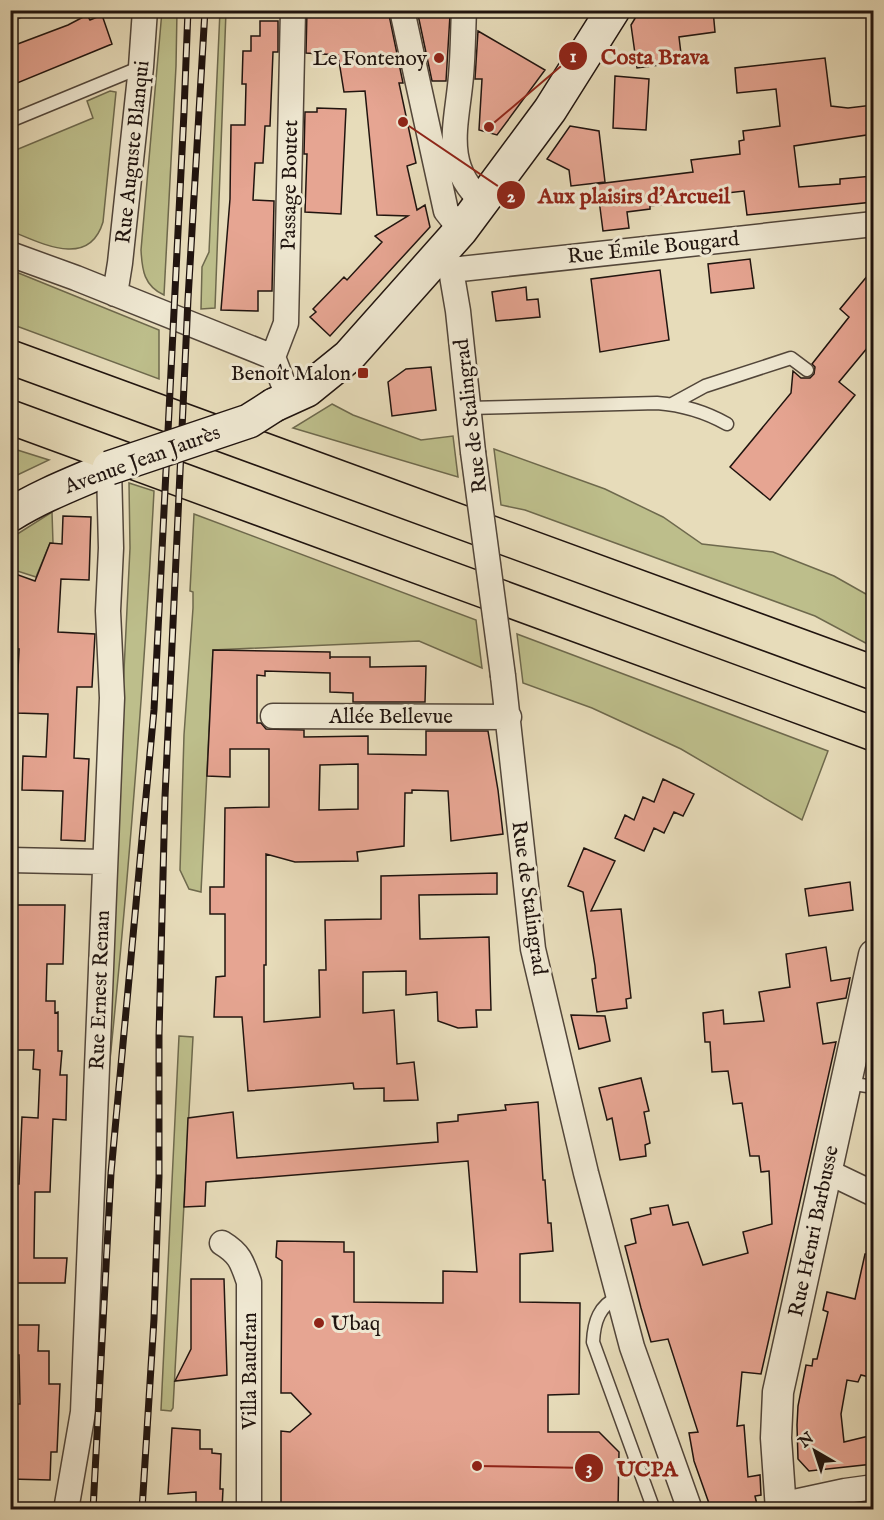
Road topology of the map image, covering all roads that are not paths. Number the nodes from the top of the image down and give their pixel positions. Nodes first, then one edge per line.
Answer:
1 (21, 10) edge
2 (145, 10) edge
3 (293, 10) edge
4 (402, 10) edge
5 (464, 10) edge
6 (613, 10) edge
7 (10, 15) edge
8 (141, 67) junction
9 (461, 77) junction
10 (419, 83) junction
11 (10, 121) edge
12 (483, 202) junction
13 (873, 224) edge
14 (461, 230) junction
15 (10, 254) edge
16 (444, 264) junction
17 (115, 294) junction
18 (10, 357) edge
19 (273, 357) junction
20 (807, 370) dead end
21 (281, 402) junction
22 (672, 404) junction
23 (468, 408) junction
24 (10, 417) edge
25 (727, 424) dead end
26 (110, 468) junction
27 (10, 495) edge
28 (10, 515) edge
29 (873, 673) edge
30 (273, 716) dead end
31 (509, 717) junction
32 (873, 734) edge
33 (10, 860) edge
34 (104, 862) junction
35 (873, 955) edge
36 (859, 1085) edge
37 (826, 1171) junction
38 (873, 1194) edge
39 (222, 1243) dead end
40 (618, 1297) junction
41 (873, 1488) edge
42 (781, 1507) edge
43 (66, 1509) edge
44 (249, 1509) edge
45 (654, 1509) edge
46 (690, 1509) edge

1 - 7 lane
2 - 8 street, Rue Auguste Blanqui
3 - 19 street, Passage Boutet
4 - 10 street
5 - 9 street
6 - 12 main road, Avenue Jean Jaurès
8 - 11 lane
8 - 17 street, Rue Auguste Blanqui
9 - 10 street
9 - 12 street
10 - 14 street
12 - 14 main road, Avenue Jean Jaurès
13 - 16 street, Rue Émile Bougard
14 - 16 main road, Avenue Jean Jaurès
15 - 17 street
16 - 21 main road, Avenue Jean Jaurès
16 - 23 street, Rue de Stalingrad
17 - 19 street
18 - 29 highway
19 - 21 street
20 - 22 lane
21 - 26 main road, Avenue Jean Jaurès, bridge
21 - 27 main road, Avenue Jean Jaurès
22 - 23 lane
22 - 25 lane
23 - 31 street, Rue de Stalingrad, bridge
24 - 32 highway
26 - 28 main road, Avenue Jean Jaurès
26 - 34 street, Rue Ernest Renan
30 - 31 street, Allée Bellevue
31 - 40 street, Rue de Stalingrad
33 - 34 street
34 - 43 street, Rue Ernest Renan
35 - 36 street, Rue Henri Barbusse
36 - 37 street, Rue Henri Barbusse
37 - 38 street
37 - 42 street, Rue Henri Barbusse
39 - 44 street, Villa Baudran
40 - 45 lane
40 - 46 street, Rue de Stalingrad
41 - 42 street

